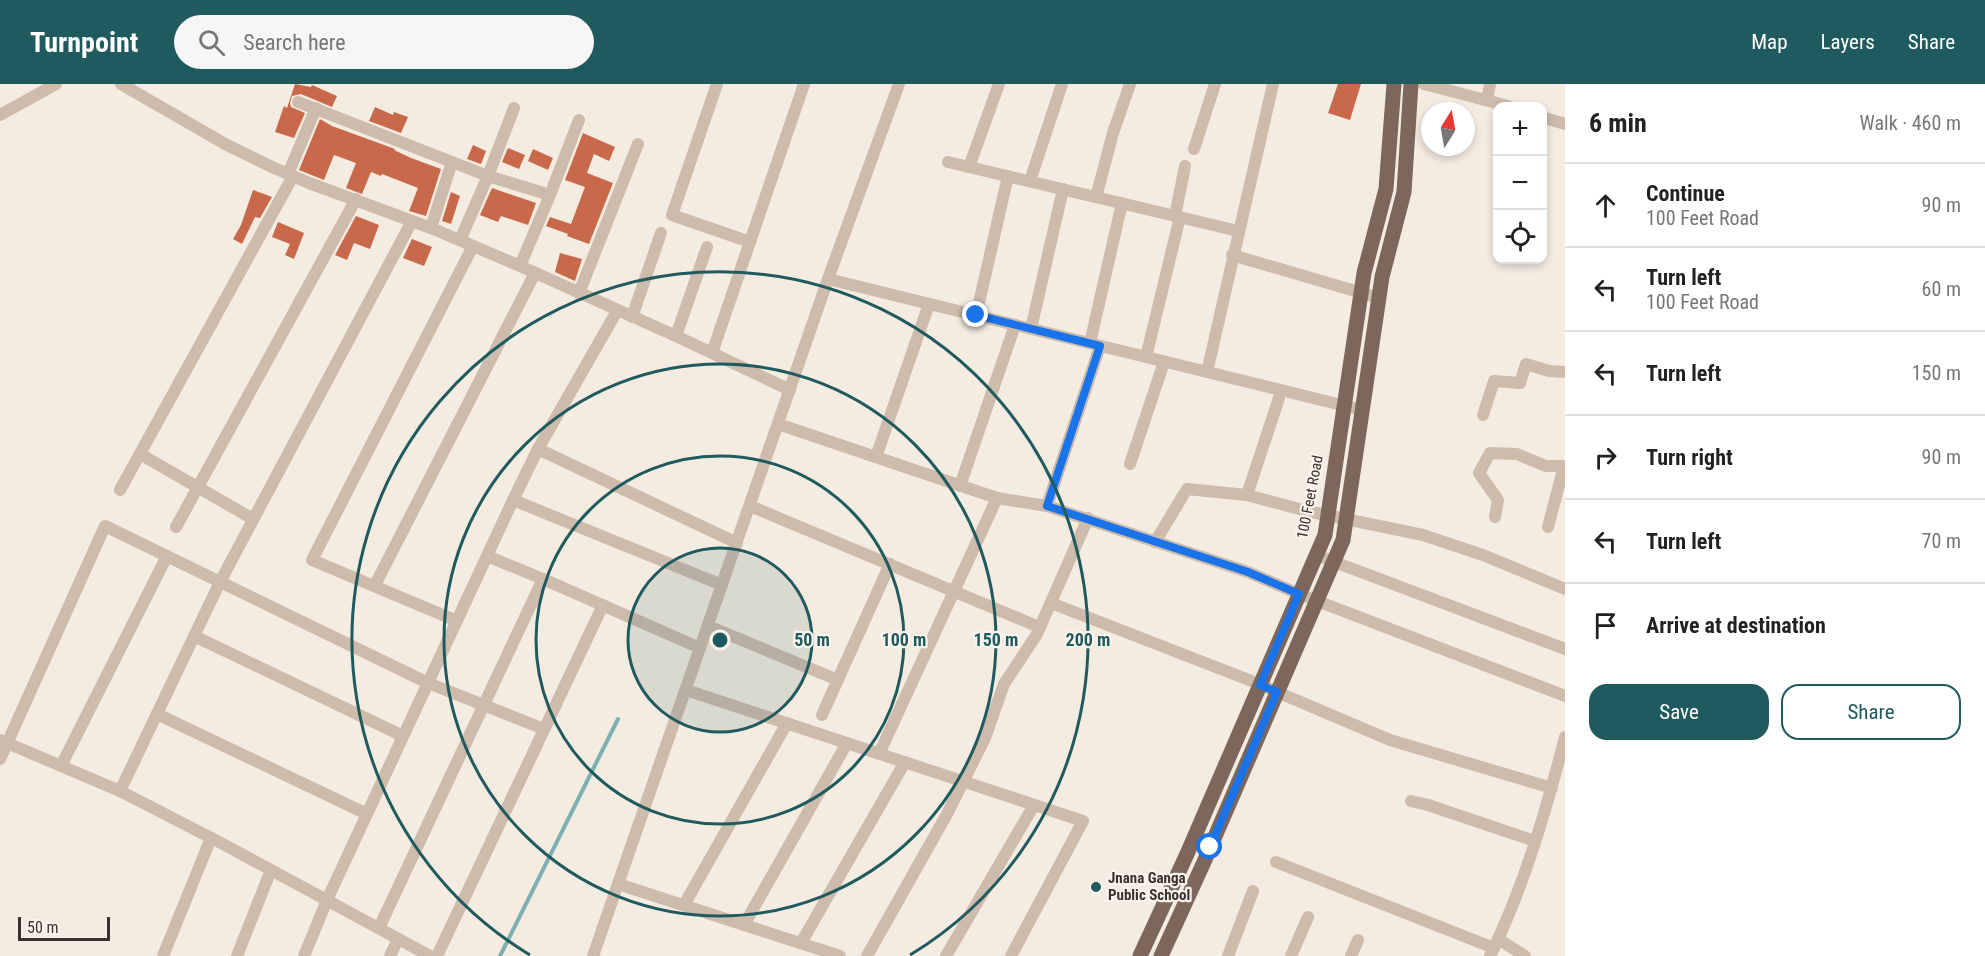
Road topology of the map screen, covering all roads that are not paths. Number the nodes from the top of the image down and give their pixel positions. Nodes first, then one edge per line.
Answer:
1 (56, 84) edge
2 (121, 84) edge
3 (717, 84) edge
4 (804, 84) edge
5 (899, 84) edge
6 (999, 84) edge
7 (1062, 84) edge
8 (1130, 84) edge
9 (1215, 84) edge
10 (1273, 84) edge
11 (1394, 84) edge
12 (1411, 84) edge
13 (1424, 84) edge
14 (1490, 84) edge
15 (1487, 100) junction
16 (298, 102) dead end
17 (1494, 102) edge
18 (316, 108) junction
19 (514, 108) dead end
20 (0, 115) edge
21 (1547, 119) edge
22 (579, 120) dead end
23 (1565, 124) edge
24 (638, 144) dead end
25 (1194, 149) dead end
26 (452, 162) junction
27 (948, 162) dead end
28 (1185, 166) dead end
29 (969, 167) junction
30 (290, 175) junction
31 (488, 176) junction
32 (1008, 176) junction
33 (1030, 181) junction
34 (1063, 189) junction
35 (550, 195) junction
36 (1096, 197) junction
37 (356, 199) junction
38 (1122, 203) junction
39 (1178, 216) junction
40 (412, 221) junction
41 (431, 228) junction
42 (1238, 231) junction
43 (661, 233) dead end
44 (460, 240) junction
45 (750, 242) junction
46 (473, 246) junction
47 (707, 247) dead end
48 (1232, 255) junction
49 (520, 266) junction
50 (535, 273) junction
51 (828, 279) junction
52 (579, 293) junction
53 (1361, 293) junction
54 (1379, 298) junction
55 (929, 304) junction
56 (617, 311) junction
57 (976, 315) junction
58 (632, 317) junction
59 (1015, 325) junction
60 (1031, 329) junction
61 (676, 336) junction
62 (1095, 345) junction
63 (712, 353) junction
64 (1146, 357) junction
65 (1164, 362) junction
66 (1206, 372) junction
67 (1565, 372) edge
68 (790, 390) junction
69 (1279, 398) dead end
70 (1344, 405) junction
71 (1362, 410) junction
72 (1483, 415) dead end
73 (778, 424) junction
74 (538, 450) junction
75 (140, 454) junction
76 (876, 457) junction
77 (1130, 464) dead end
78 (1564, 466) edge
79 (960, 486) junction
80 (198, 488) junction
81 (120, 490) dead end
82 (1247, 495) junction
83 (997, 498) junction
84 (513, 500) junction
85 (750, 506) junction
86 (1047, 506) junction
87 (1328, 516) junction
88 (1495, 517) dead end
89 (1088, 518) junction
90 (254, 519) junction
91 (1346, 519) junction
92 (176, 527) dead end
93 (1548, 527) dead end
94 (1155, 542) junction
95 (737, 543) junction
96 (1316, 555) junction
97 (167, 556) junction
98 (487, 556) junction
99 (1333, 561) junction
100 (890, 564) junction
101 (543, 579) junction
102 (220, 582) junction
103 (375, 585) junction
104 (722, 585) junction
105 (1565, 589) edge
106 (954, 591) junction
107 (1299, 594) junction
108 (1316, 601) junction
109 (1051, 603) junction
110 (603, 605) junction
111 (457, 621) junction
112 (708, 626) junction
113 (1040, 627) junction
114 (195, 636) junction
115 (700, 648) junction
116 (1565, 649) edge
117 (838, 680) junction
118 (428, 683) junction
119 (1260, 685) junction
120 (686, 690) junction
121 (1277, 692) junction
122 (1565, 696) edge
123 (484, 705) junction
124 (157, 714) junction
125 (822, 715) dead end
126 (787, 723) junction
127 (544, 729) junction
128 (403, 736) junction
129 (4, 741) edge
130 (847, 743) junction
131 (1564, 745) edge
132 (879, 754) junction
133 (0, 759) edge
134 (904, 762) junction
135 (61, 766) junction
136 (963, 781) junction
137 (1552, 788) junction
138 (120, 791) junction
139 (1411, 801) dead end
140 (1034, 805) junction
141 (367, 814) junction
142 (211, 838) junction
143 (1535, 841) junction
144 (1276, 862) dead end
145 (271, 870) junction
146 (618, 884) junction
147 (1253, 891) dead end
148 (327, 900) junction
149 (684, 905) junction
150 (1308, 916) dead end
151 (744, 925) junction
152 (379, 928) junction
153 (398, 939) junction
154 (1358, 940) dead end
155 (801, 943) junction
156 (1494, 947) edge
157 (163, 956) edge
158 (237, 956) edge
159 (304, 956) edge
160 (390, 956) edge
161 (430, 956) edge
162 (437, 956) edge
163 (593, 956) edge
164 (840, 956) edge
165 (867, 956) edge
166 (946, 956) edge
167 (1011, 956) edge
168 (1140, 956) edge
169 (1161, 956) edge
170 (1228, 956) edge
171 (1291, 956) edge
172 (1351, 956) edge
173 (1525, 956) edge

1 - 20 street
2 - 30 street
3 - 45 street
4 - 45 street
5 - 51 street
6 - 29 street
7 - 33 street
8 - 36 street
9 - 25 street
10 - 42 street
11 - 53 main road, 100 Feet Road
12 - 54 main road
13 - 15 street
14 - 15 street
15 - 17 street
16 - 18 street
18 - 26 street
18 - 30 street
19 - 31 street
21 - 23 street
22 - 35 street
24 - 52 street
26 - 31 street
26 - 41 street
27 - 29 street
28 - 39 street
29 - 32 street
30 - 37 street
30 - 75 street
31 - 35 street
31 - 44 street
32 - 33 street
32 - 57 street
33 - 34 street
34 - 36 street
34 - 60 street
35 - 49 street
36 - 38 street
37 - 40 street
37 - 80 street
38 - 39 street
38 - 62 street
39 - 42 street
39 - 64 street
40 - 41 street
40 - 90 street
41 - 44 street
42 - 48 street
43 - 58 street
44 - 46 street
45 - 63 street
46 - 49 street
46 - 103 street
47 - 61 street
48 - 53 street
48 - 66 street
49 - 50 street
50 - 52 street
50 - 103 street
51 - 55 street
51 - 68 street
52 - 56 street
53 - 54 street
53 - 70 main road, 100 Feet Road
54 - 71 main road
55 - 57 street
55 - 76 street
56 - 58 street
56 - 74 street
57 - 59 street
58 - 61 street
59 - 60 street
59 - 79 street
60 - 62 street
61 - 63 street
62 - 64 street
62 - 86 street
63 - 68 street
64 - 65 street
65 - 66 street
65 - 77 street
66 - 70 street
67 - 72 street
68 - 73 street
69 - 82 street
70 - 71 street
70 - 87 main road, 100 Feet Road
71 - 91 main road
73 - 76 street
73 - 85 street
74 - 84 street
74 - 95 street
75 - 80 street
75 - 81 street
76 - 79 street
78 - 88 street
78 - 93 street
79 - 83 street
80 - 90 street
80 - 92 street
82 - 87 street
82 - 94 street
83 - 86 street
83 - 106 street
84 - 98 street
84 - 104 street
85 - 95 street
85 - 100 street
86 - 89 street
87 - 91 street
87 - 96 main road, 100 Feet Road
89 - 94 street
89 - 109 street
90 - 102 street
91 - 99 main road
91 - 105 street
94 - 107 street
95 - 104 street
96 - 99 street
96 - 107 main road, 100 Feet Road
97 - 102 street
97 - 129 street
97 - 135 street
98 - 101 street
98 - 111 street
99 - 108 main road
99 - 116 street
100 - 106 street
100 - 117 street
101 - 110 street
101 - 123 street
102 - 114 street
102 - 118 street
103 - 111 street
104 - 112 street
106 - 113 street
106 - 132 street
107 - 108 street
107 - 119 main road, 100 Feet Road
108 - 121 main road
108 - 122 street
109 - 113 street
109 - 119 street
110 - 115 street
110 - 127 street
111 - 118 street
112 - 115 street
112 - 117 street
113 - 136 street
114 - 124 street
114 - 128 street
115 - 120 street
117 - 125 street
118 - 123 street
118 - 128 street
119 - 121 street
119 - 168 main road, 100 Feet Road
120 - 126 street
120 - 146 street
121 - 137 street
121 - 169 main road
123 - 127 street
123 - 152 street
124 - 138 street
124 - 141 street
126 - 130 street
126 - 149 street
127 - 162 street
128 - 141 street
129 - 133 street
129 - 135 street
130 - 132 street
130 - 151 street
131 - 137 street
132 - 134 street
134 - 136 street
134 - 155 street
135 - 138 street
136 - 140 street
136 - 165 street
137 - 143 street
138 - 142 street
139 - 143 street
140 - 166 street
140 - 167 street
141 - 148 street
142 - 145 street
142 - 157 street
143 - 156 street
144 - 156 street
145 - 148 street
145 - 158 street
146 - 149 street
146 - 163 street
147 - 170 street
148 - 152 street
148 - 159 street
149 - 151 street
150 - 171 street
151 - 155 street
152 - 153 street
153 - 160 street
153 - 161 street
154 - 172 street
155 - 164 street
156 - 173 street

